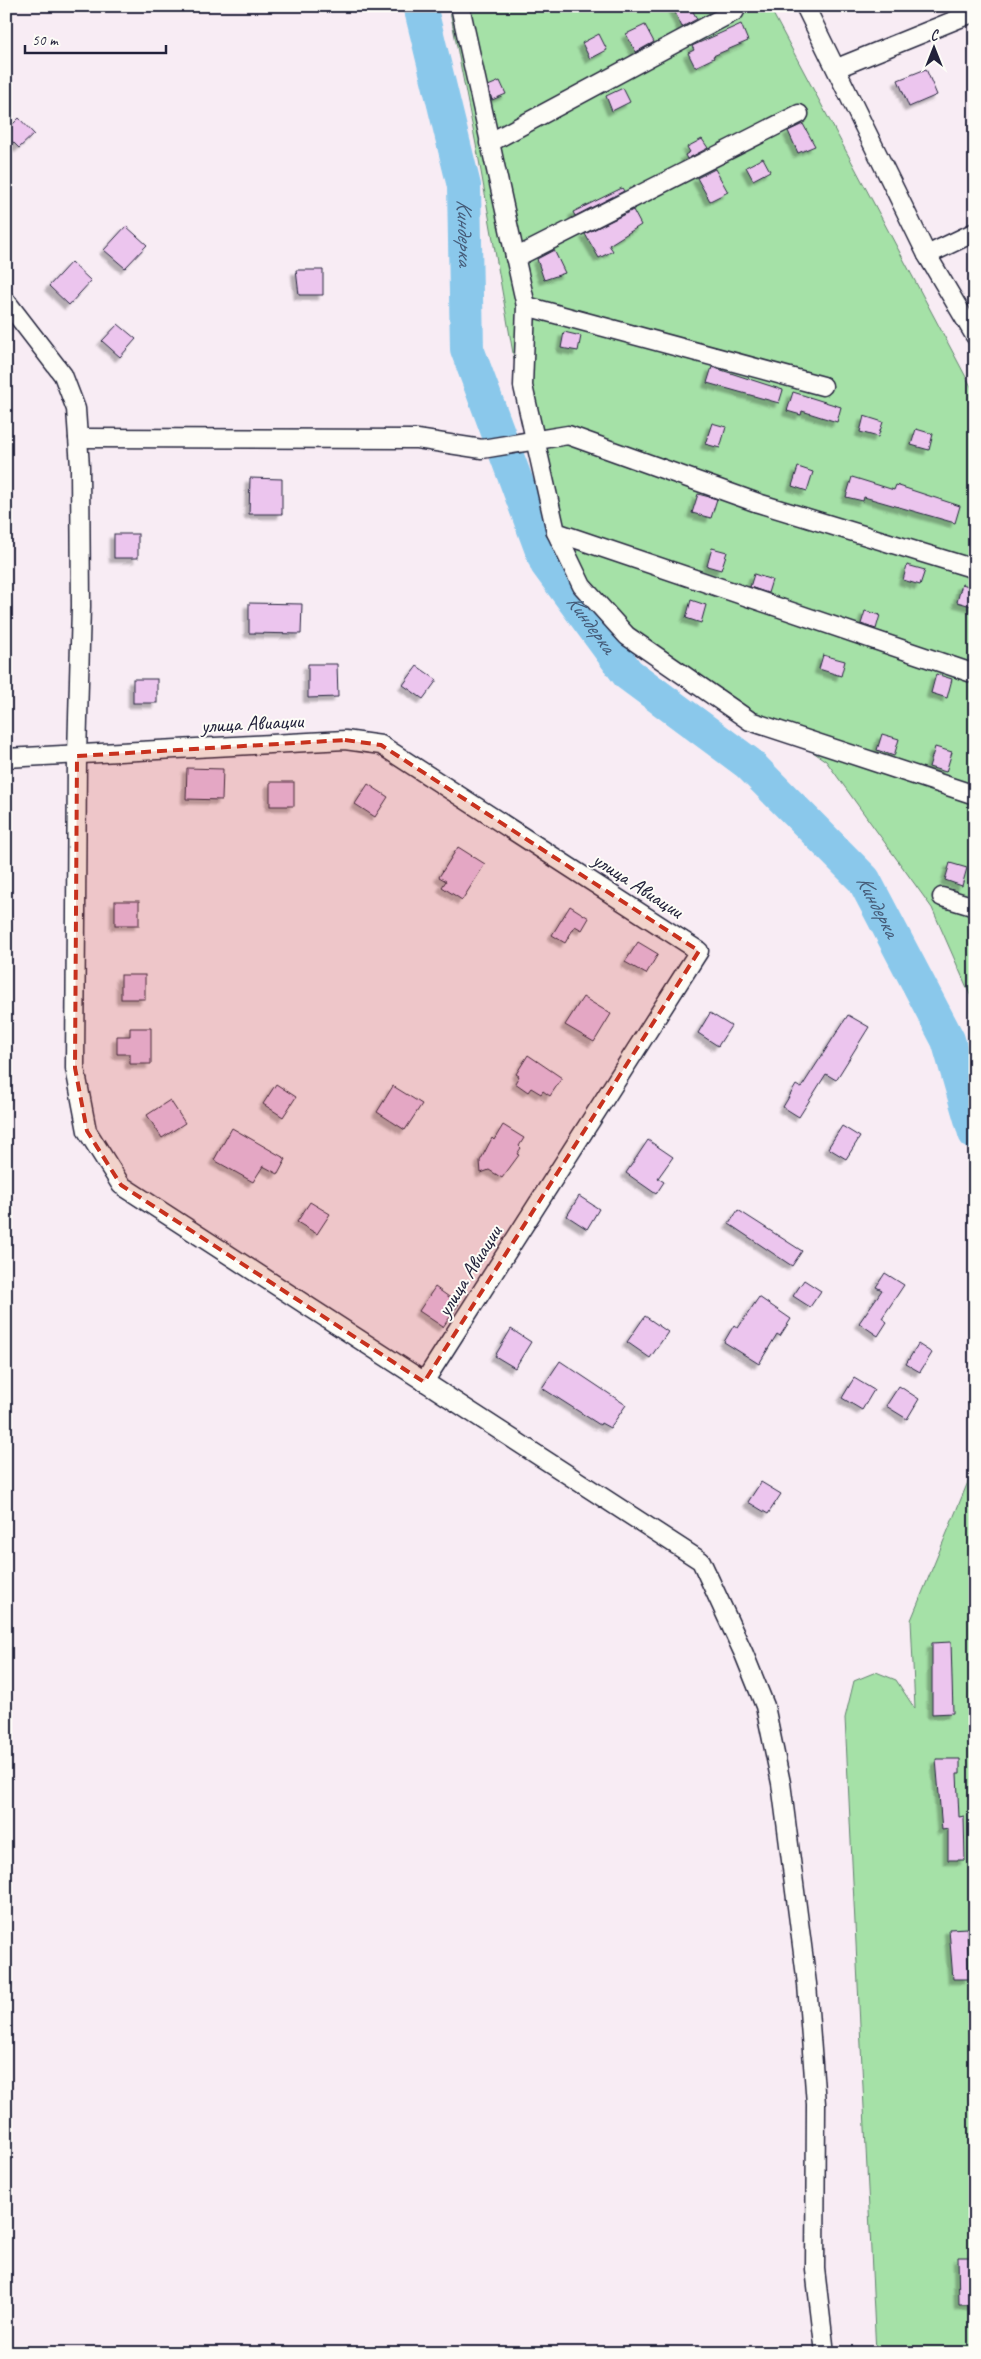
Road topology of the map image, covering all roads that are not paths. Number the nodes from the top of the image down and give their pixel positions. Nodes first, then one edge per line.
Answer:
1 (805, 6) edge
2 (464, 8) edge
3 (735, 11) dead end
4 (975, 12) edge
5 (837, 68) junction
6 (799, 114) dead end
7 (489, 143) junction
8 (975, 232) edge
9 (927, 255) junction
10 (515, 258) junction
11 (6, 301) edge
12 (526, 306) junction
13 (975, 336) edge
14 (823, 386) dead end
15 (78, 438) junction
16 (526, 441) junction
17 (556, 532) junction
18 (975, 569) edge
19 (975, 674) edge
20 (76, 756) junction
21 (6, 758) edge
22 (975, 795) edge
23 (942, 897) dead end
24 (975, 908) edge
25 (424, 1382) junction
26 (825, 2353) edge

1 - 5 street
2 - 7 street
3 - 7 street
4 - 5 street
5 - 9 street
6 - 10 street
7 - 10 street
8 - 9 street
9 - 13 street
10 - 12 street
11 - 15 street
12 - 14 street
12 - 16 street
15 - 16 street
15 - 20 street
16 - 17 street
16 - 18 street
17 - 19 street
17 - 22 street
20 - 21 street
20 - 25 street
20 - 25 street, улица Авиации
23 - 24 street
25 - 26 street

